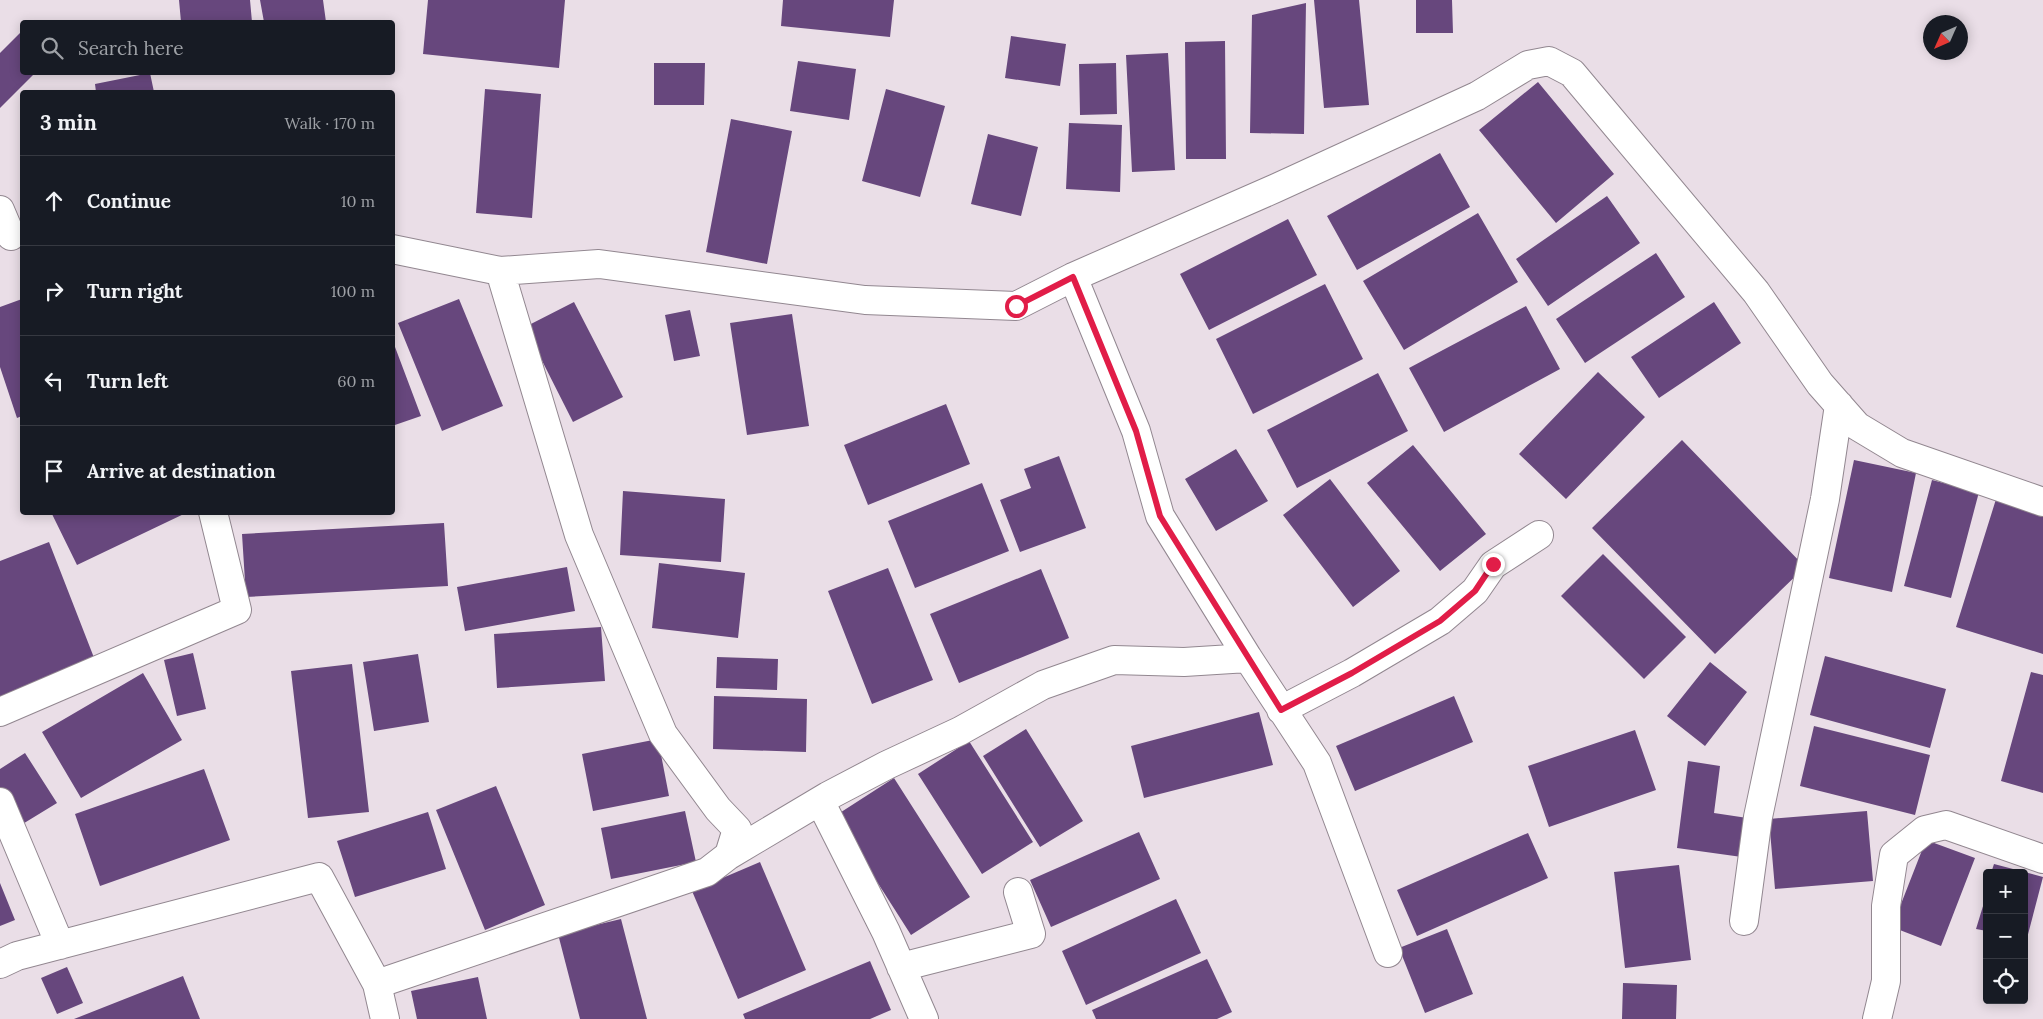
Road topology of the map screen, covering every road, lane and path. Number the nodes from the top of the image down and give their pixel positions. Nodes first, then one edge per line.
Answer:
1 (0, 210) edge
2 (11, 238) edge
3 (395, 251) edge
4 (500, 271) junction
5 (1073, 277) junction
6 (1839, 405) junction
7 (2043, 502) edge
8 (214, 515) edge
9 (1539, 535) dead end
10 (1248, 658) junction
11 (1281, 710) junction
12 (0, 712) edge
13 (820, 800) junction
14 (0, 802) edge
15 (729, 855) junction
16 (2043, 859) edge
17 (1018, 892) dead end
18 (1744, 921) dead end
19 (60, 945) junction
20 (1388, 953) dead end
21 (0, 964) edge
22 (901, 966) junction
23 (377, 984) junction
24 (385, 1019) edge
25 (924, 1019) edge
26 (1877, 1019) edge

1 - 2 street
3 - 4 street
4 - 5 street
4 - 15 street
5 - 6 street
5 - 10 street
6 - 7 street
6 - 18 street
8 - 12 street
9 - 11 street
10 - 11 street
10 - 13 street
11 - 20 street
13 - 15 street
13 - 22 street
14 - 19 street
15 - 23 street
16 - 26 street
17 - 22 street
19 - 21 street
19 - 23 street
22 - 25 street
23 - 24 street

